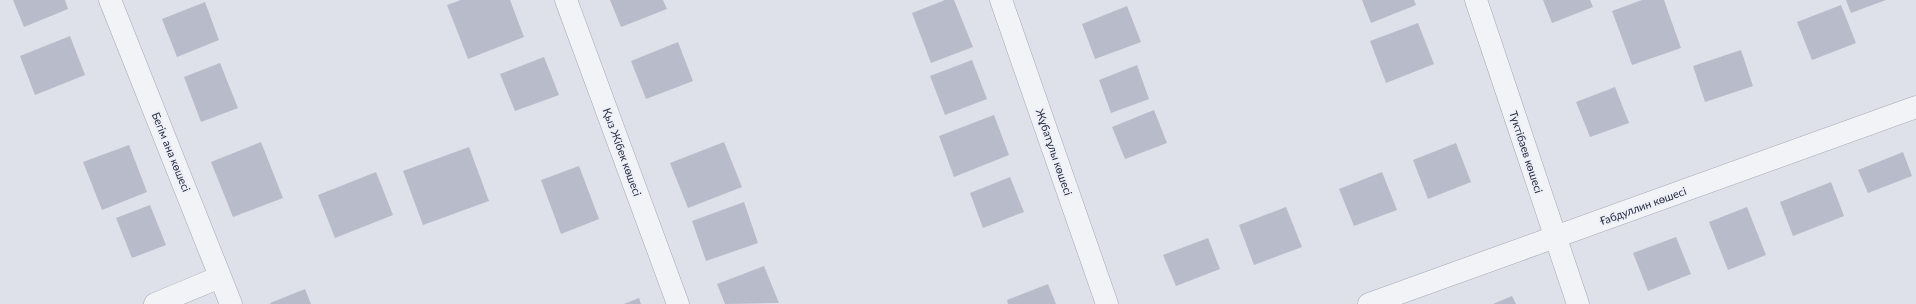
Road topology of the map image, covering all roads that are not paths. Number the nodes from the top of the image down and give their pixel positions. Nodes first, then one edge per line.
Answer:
1 (110, 0) edge
2 (566, 0) edge
3 (1001, 0) edge
4 (1476, 0) edge
5 (1916, 107) edge
6 (1555, 237) junction
7 (220, 277) junction
8 (155, 304) edge
9 (231, 304) edge
10 (678, 304) edge
11 (1107, 304) edge
12 (1369, 304) edge
13 (1578, 304) edge

1 - 7 street, Бегім ана көшесі
2 - 10 street, Қыз Жібек көшесі
3 - 11 street, Жұбатұлы көшесі
4 - 6 street, Түктібаев көшесі
5 - 6 street, Ғабдуллин көшесі
6 - 12 street, Ғабдуллин көшесі
6 - 13 street, Түктібаев көшесі
7 - 8 street
7 - 9 street, Бегім ана көшесі

